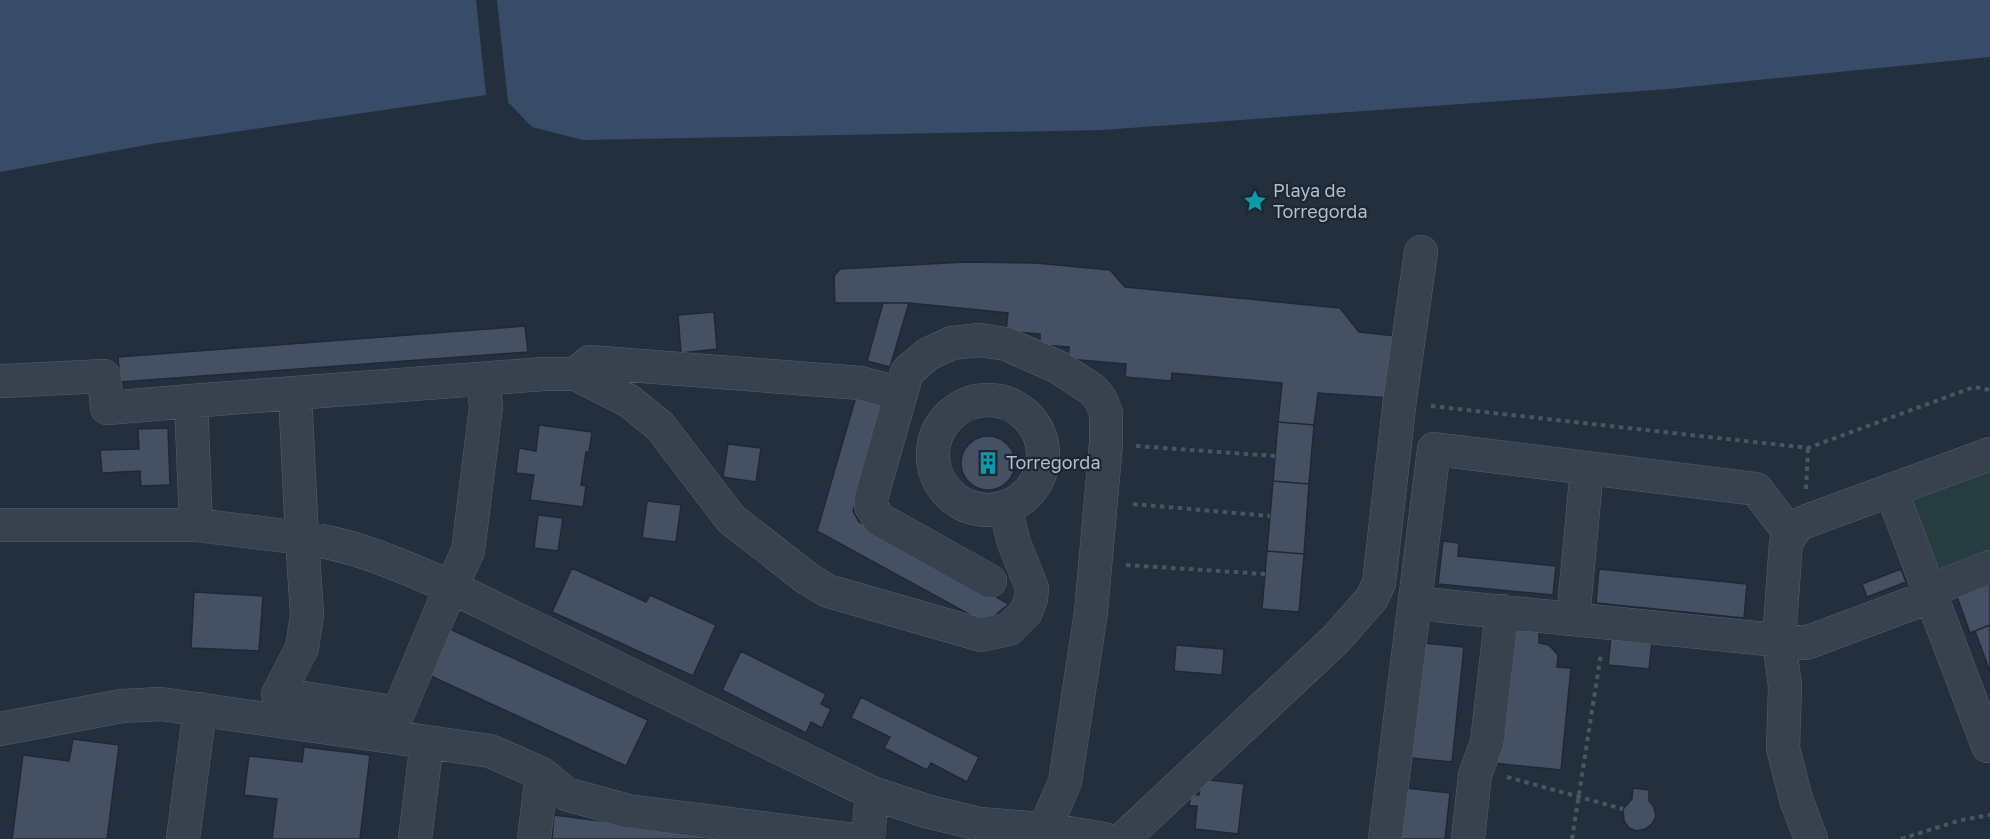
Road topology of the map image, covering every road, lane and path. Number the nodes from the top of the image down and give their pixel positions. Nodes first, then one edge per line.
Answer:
1 (1422, 252) dead end
2 (576, 374) junction
3 (483, 379) junction
4 (3, 381) dead end
5 (1990, 390) edge
6 (295, 393) junction
7 (901, 394) junction
8 (191, 401) junction
9 (1430, 406) dead end
10 (1106, 443) junction
11 (1990, 454) edge
12 (1275, 456) dead end
13 (1587, 468) junction
14 (1891, 490) junction
15 (1099, 501) junction
16 (1005, 507) dead end
17 (1270, 516) dead end
18 (0, 525) edge
19 (196, 525) junction
20 (1790, 532) junction
21 (302, 538) junction
22 (1095, 563) junction
23 (1990, 567) edge
24 (1265, 574) dead end
25 (990, 582) dead end
26 (452, 587) junction
27 (1930, 593) junction
28 (1415, 603) junction
29 (1502, 611) junction
30 (1573, 619) junction
31 (1606, 622) junction
32 (1779, 640) junction
33 (272, 707) junction
34 (200, 710) junction
35 (1983, 710) edge
36 (0, 729) edge
37 (426, 742) junction
38 (1988, 746) dead end
39 (1477, 769) junction
40 (542, 774) junction
41 (872, 793) junction
42 (1578, 796) junction
43 (1623, 809) dead end
44 (1990, 814) edge
45 (1042, 834) edge
46 (183, 839) edge
47 (415, 839) edge
48 (534, 839) edge
49 (848, 839) edge
50 (868, 839) edge
51 (1104, 839) edge
52 (1123, 839) edge
53 (1385, 839) edge
54 (1468, 839) edge
55 (1572, 839) edge
56 (1811, 839) edge
57 (1901, 839) edge

1 - 52 lane
2 - 3 lane
2 - 7 lane
2 - 16 lane
3 - 6 lane
3 - 26 lane
4 - 8 lane
5 - 9 path
6 - 8 lane
6 - 21 lane
7 - 10 lane
7 - 25 lane
8 - 19 lane
10 - 12 path
10 - 15 lane
11 - 14 lane
13 - 20 lane
13 - 28 lane
13 - 30 lane
14 - 20 lane
14 - 27 lane
15 - 17 path
15 - 22 lane
18 - 19 lane
19 - 21 lane
20 - 32 lane
21 - 26 lane
21 - 33 lane
22 - 24 path
22 - 45 lane
23 - 27 lane
26 - 33 lane
26 - 41 lane
27 - 32 lane
27 - 35 lane
28 - 29 lane
28 - 53 lane
29 - 30 lane
29 - 39 lane
30 - 31 lane
31 - 32 lane
31 - 42 path
32 - 56 lane
33 - 34 lane
33 - 37 lane
34 - 36 lane
34 - 46 lane
35 - 38 lane
37 - 40 lane
37 - 47 lane
39 - 42 path
39 - 54 lane
40 - 48 lane
40 - 49 lane
41 - 45 lane
41 - 50 lane
42 - 43 path
42 - 55 path
44 - 57 path
45 - 51 lane

